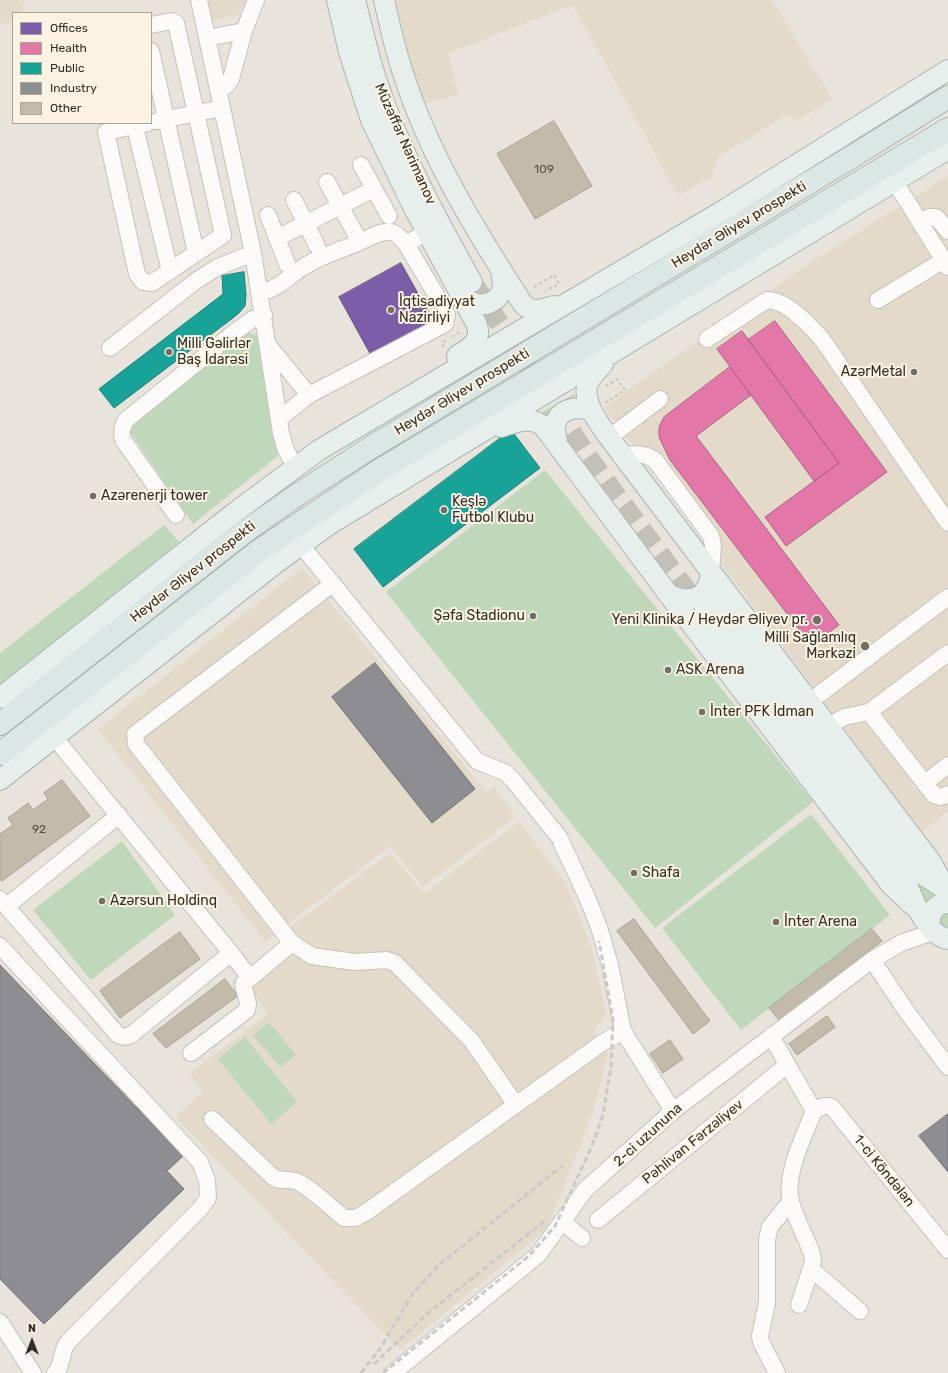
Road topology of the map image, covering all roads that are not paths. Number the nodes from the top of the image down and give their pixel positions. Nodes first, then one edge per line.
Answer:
1 (199, 0) edge
2 (256, 0) edge
3 (337, 0) edge
4 (355, 0) edge
5 (367, 0) edge
6 (384, 0) edge
7 (152, 25) edge
8 (244, 31) junction
9 (207, 38) junction
10 (152, 60) edge
11 (948, 70) edge
12 (218, 90) junction
13 (948, 96) edge
14 (222, 108) junction
15 (196, 113) junction
16 (159, 121) edge
17 (138, 124) edge
18 (105, 127) edge
19 (948, 129) edge
20 (948, 149) edge
21 (361, 165) dead end
22 (327, 182) dead end
23 (895, 182) junction
24 (374, 189) junction
25 (294, 200) dead end
26 (341, 207) junction
27 (268, 215) dead end
28 (389, 216) dead end
29 (919, 221) junction
30 (305, 224) junction
31 (948, 231) edge
32 (426, 232) junction
33 (277, 238) junction
34 (360, 242) junction
35 (406, 244) junction
36 (317, 246) dead end
37 (196, 253) junction
38 (253, 253) junction
39 (287, 264) dead end
40 (946, 264) edge
41 (170, 271) junction
42 (478, 280) junction
43 (260, 293) junction
44 (571, 300) junction
45 (878, 300) dead end
46 (264, 315) junction
47 (707, 339) dead end
48 (268, 344) junction
49 (110, 348) dead end
50 (613, 354) junction
51 (308, 395) junction
52 (660, 399) dead end
53 (592, 411) junction
54 (279, 419) junction
55 (480, 433) junction
56 (610, 437) junction
57 (558, 442) junction
58 (318, 450) junction
59 (294, 467) junction
60 (176, 515) dead end
61 (948, 523) edge
62 (301, 545) junction
63 (711, 572) junction
64 (331, 585) junction
65 (669, 595) junction
66 (948, 597) edge
67 (948, 653) edge
68 (0, 698) edge
69 (810, 702) junction
70 (869, 712) junction
71 (0, 724) edge
72 (828, 727) junction
73 (54, 737) junction
74 (0, 754) edge
75 (948, 765) edge
76 (0, 780) edge
77 (925, 782) junction
78 (948, 794) edge
79 (119, 815) junction
80 (947, 895) edge
81 (3, 902) edge
82 (917, 909) junction
83 (937, 932) edge
84 (292, 944) junction
85 (0, 946) edge
86 (231, 953) junction
87 (872, 960) junction
88 (249, 977) junction
89 (623, 1030) junction
90 (771, 1036) junction
91 (191, 1053) dead end
92 (787, 1065) junction
93 (948, 1067) edge
94 (516, 1105) junction
95 (673, 1111) junction
96 (814, 1111) junction
97 (212, 1119) dead end
98 (791, 1201) junction
99 (598, 1220) dead end
100 (562, 1222) junction
101 (582, 1238) dead end
102 (948, 1250) edge
103 (810, 1269) junction
104 (798, 1305) dead end
105 (860, 1311) dead end
106 (0, 1322) edge
107 (33, 1373) edge
108 (55, 1373) edge
109 (393, 1373) edge
110 (777, 1373) edge

1 - 9 street
2 - 8 street
3 - 32 main road
4 - 42 main road, Müzəffər Nərimanov
5 - 42 main road
6 - 42 main road
7 - 15 street
8 - 9 street
8 - 12 street
9 - 12 street
10 - 16 street
11 - 44 main road
12 - 14 street
13 - 71 highway, Heydər Əliyev prospekti
14 - 15 street
14 - 38 street
15 - 16 street
15 - 37 street
16 - 37 street
17 - 18 street
17 - 41 street
18 - 41 street
19 - 74 highway, Heydər Əliyev prospekti
20 - 23 main road
21 - 24 street
22 - 26 street
23 - 29 street
23 - 50 main road
24 - 26 street
24 - 28 street
25 - 30 street
26 - 30 street
26 - 34 street
27 - 33 street
29 - 31 street
29 - 40 street
30 - 33 street
30 - 36 street
32 - 35 street
32 - 42 main road
33 - 39 street
34 - 35 street
34 - 43 street
35 - 51 street
37 - 41 street
38 - 43 street
38 - 49 street
40 - 45 street
42 - 44 main road
42 - 58 main road
43 - 46 street
44 - 58 main road
46 - 48 street
46 - 60 street
47 - 61 street
48 - 51 street
48 - 54 street
50 - 53 main road
50 - 55 main road
51 - 54 street
52 - 56 street
53 - 56 main road
53 - 57 main road
54 - 59 street
55 - 57 main road
55 - 62 main road
56 - 63 main road
57 - 65 main road
58 - 59 main road
59 - 68 main road
62 - 64 street
62 - 73 main road
63 - 65 main road
63 - 69 main road
64 - 84 street
64 - 89 street
65 - 82 main road
66 - 69 street
67 - 70 street
69 - 72 main road
70 - 72 street
70 - 77 street
72 - 80 main road
73 - 76 main road
73 - 79 street
75 - 77 street
77 - 78 street
79 - 81 street
79 - 86 street
80 - 82 main road
80 - 83 main road
81 - 86 street
82 - 83 main road
83 - 87 street, 2-ci uzununa
84 - 88 street
84 - 94 street
85 - 108 street
86 - 88 street
87 - 90 street, 2-ci uzununa
87 - 93 street
88 - 91 street
89 - 94 street
89 - 95 street
90 - 92 street
90 - 95 street, 2-ci uzununa
92 - 96 street
92 - 99 street, Pəhlivan Fərzəliyev
94 - 97 street
95 - 100 street, 2-ci uzununa
96 - 98 street
96 - 102 street, 1-ci Köndələn
98 - 103 street
98 - 110 street
100 - 101 street
100 - 109 street, 2-ci uzununa
103 - 104 street
103 - 105 street
106 - 107 street

